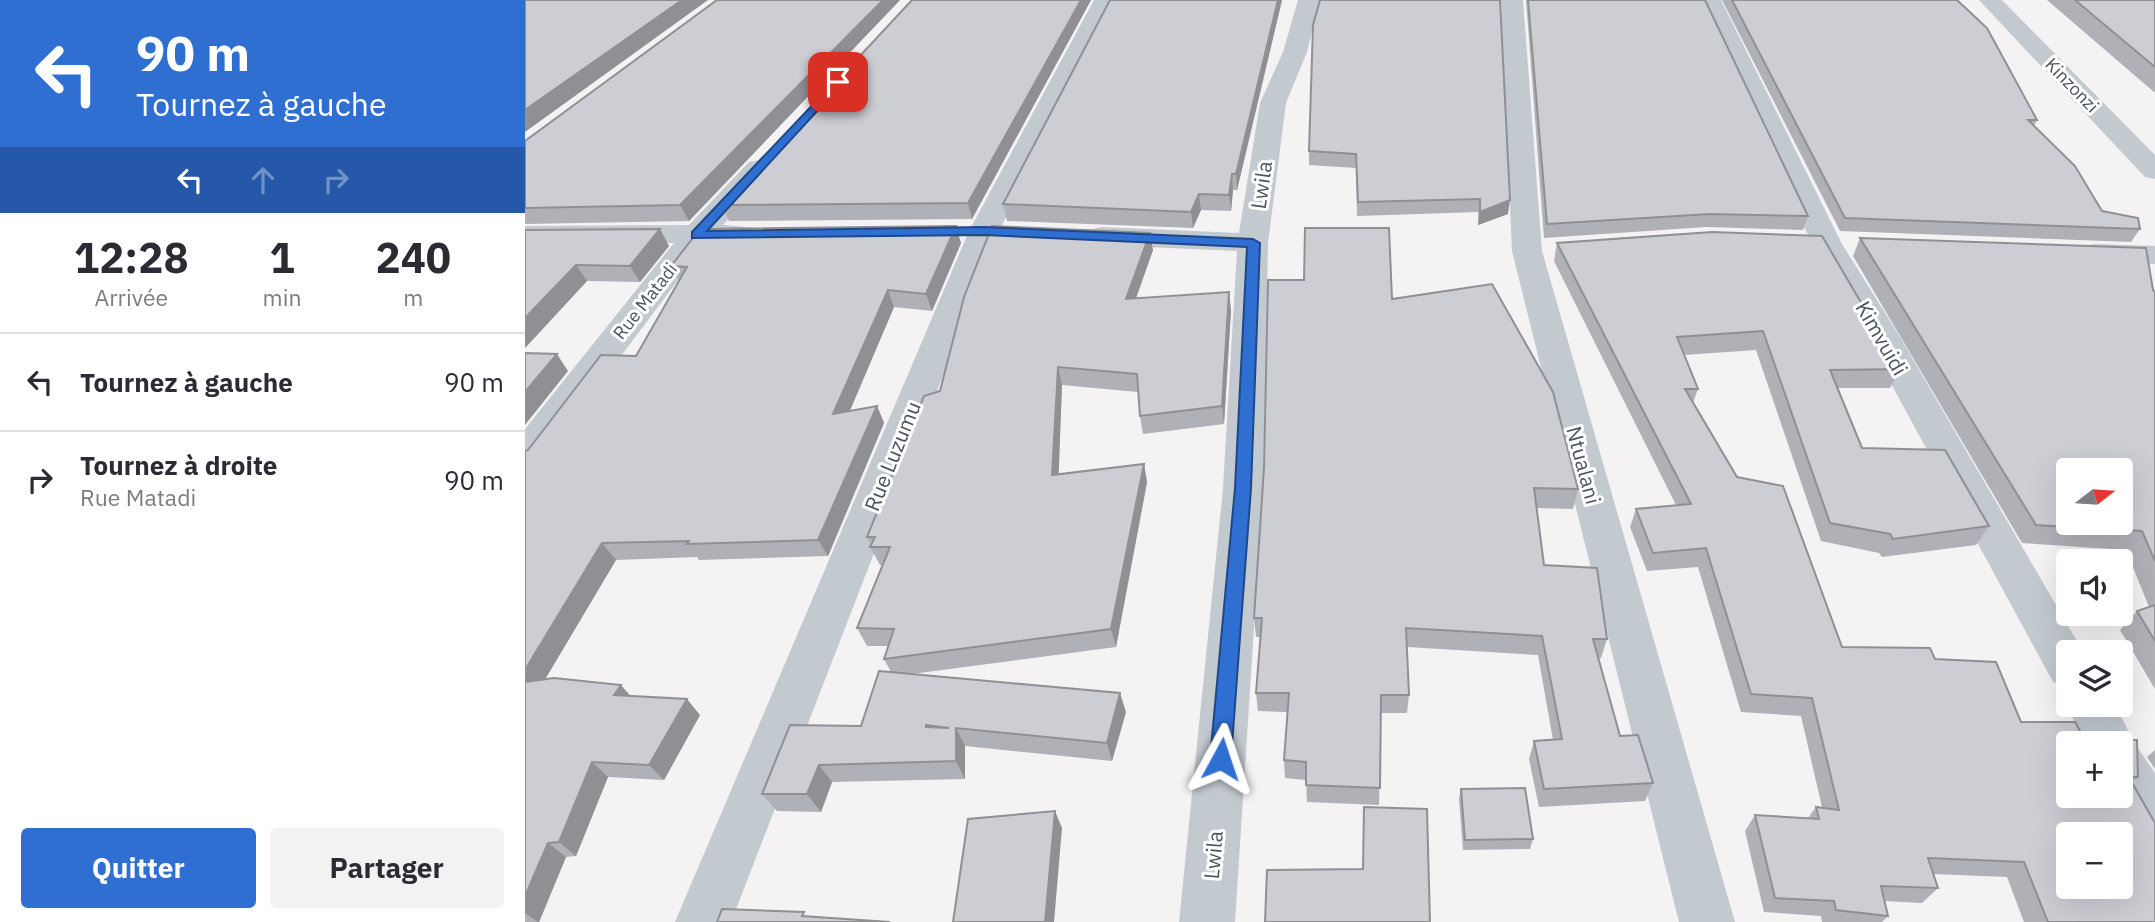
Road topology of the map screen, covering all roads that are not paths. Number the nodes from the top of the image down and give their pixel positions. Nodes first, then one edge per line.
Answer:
1 (1105, 0) edge
2 (1309, 0) edge
3 (1512, 0) edge
4 (1710, 0) edge
5 (1990, 0) edge
6 (780, 144) edge
7 (2155, 171) edge
8 (779, 234) edge
9 (525, 235) edge
10 (697, 235) junction
11 (1078, 235) edge
12 (1253, 243) junction
13 (1813, 244) junction
14 (1868, 246) edge
15 (2073, 252) edge
16 (2155, 255) edge
17 (525, 455) edge
18 (2056, 645) edge
19 (2133, 782) edge
20 (2155, 821) edge
21 (703, 922) edge
22 (1207, 922) edge
23 (1707, 922) edge

1 - 21 street, Rue Luzumu
2 - 12 street, Lwila
3 - 23 street, Ntualani
4 - 13 street, Kimvuidi
5 - 7 street, Kinzonzi
6 - 10 street, Rue Matadi
8 - 10 street
9 - 10 street
10 - 17 street, Rue Matadi
11 - 12 street
12 - 22 street, Lwila
13 - 14 street
13 - 18 street, Kimvuidi
15 - 16 street
19 - 20 street

